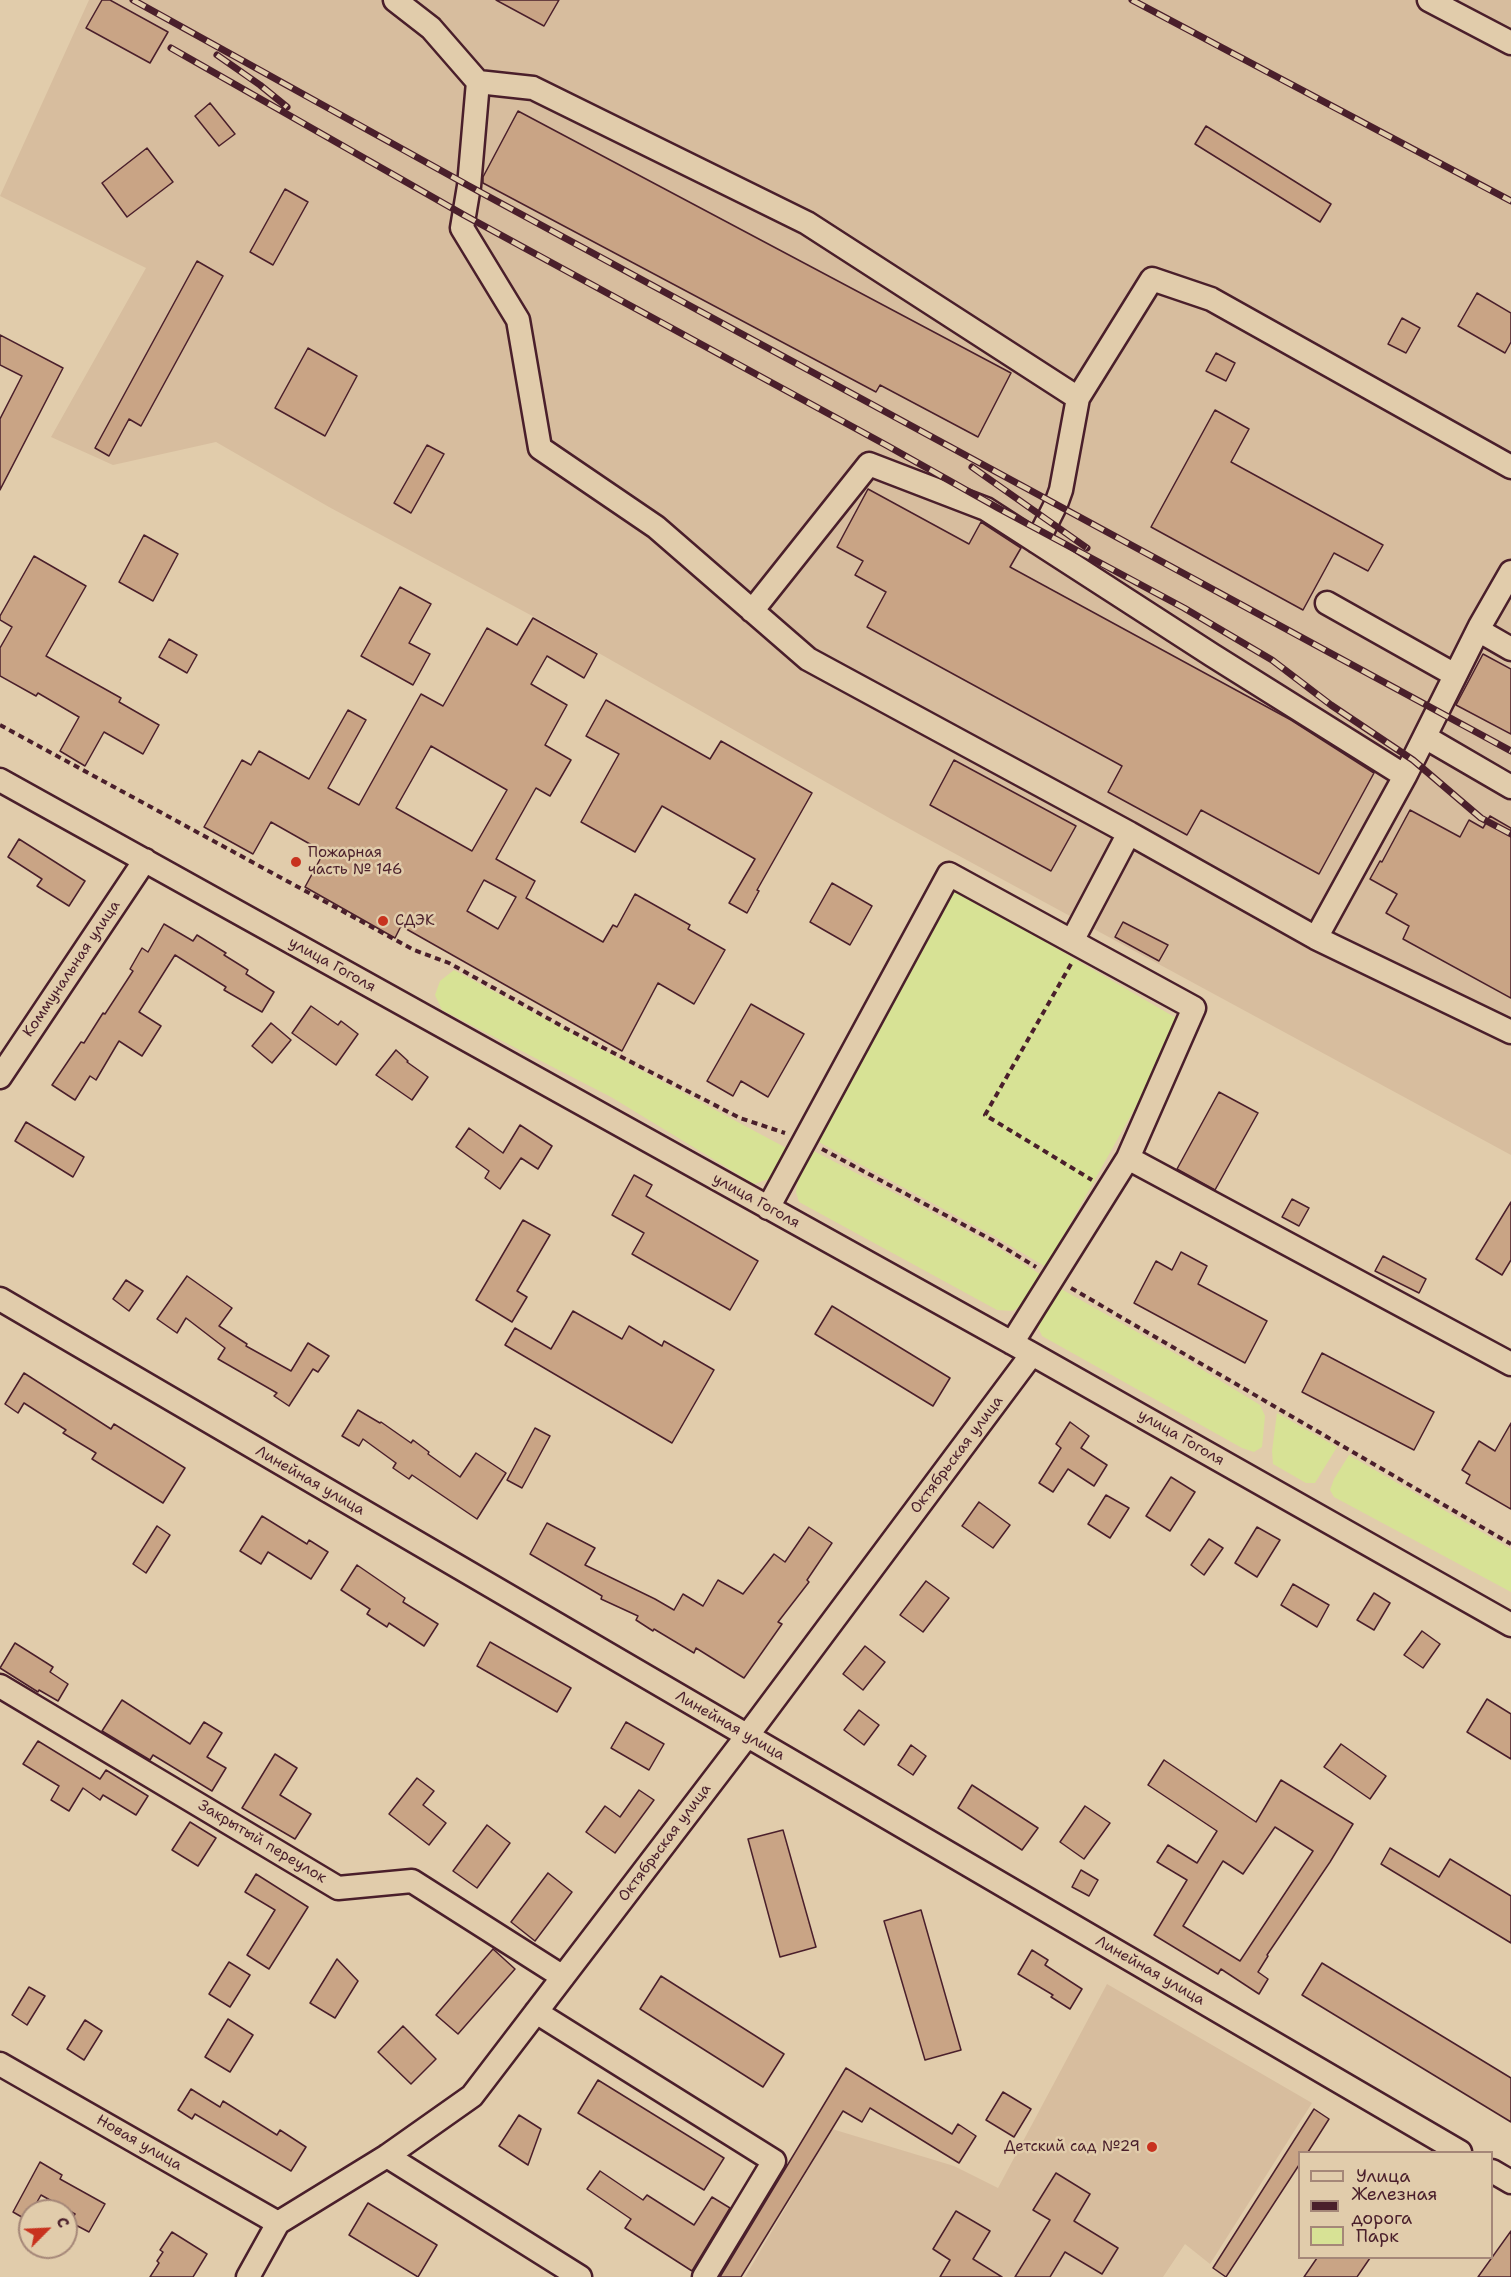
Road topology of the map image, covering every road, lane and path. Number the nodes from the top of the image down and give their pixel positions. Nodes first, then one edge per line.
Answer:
1 (395, 0) edge
2 (1429, 0) edge
3 (1511, 43) edge
4 (478, 82) junction
5 (1078, 398) junction
6 (1511, 468) edge
7 (1037, 542) junction
8 (1511, 572) edge
9 (1327, 603) dead end
10 (752, 611) junction
11 (1478, 630) junction
12 (1511, 649) edge
13 (1455, 675) junction
14 (0, 725) edge
15 (1425, 737) junction
16 (1405, 776) junction
17 (0, 780) edge
18 (1511, 787) edge
19 (1129, 833) junction
20 (145, 860) junction
21 (1316, 938) junction
22 (1076, 944) junction
23 (1511, 1032) edge
24 (0, 1077) edge
25 (805, 1140) junction
26 (1128, 1158) junction
27 (1108, 1190) junction
28 (768, 1208) junction
29 (1053, 1278) junction
30 (0, 1299) edge
31 (1012, 1343) junction
32 (1032, 1354) junction
33 (1511, 1364) edge
34 (1511, 1544) edge
35 (1511, 1625) edge
36 (0, 1686) edge
37 (747, 1736) junction
38 (563, 1977) junction
39 (536, 2012) junction
40 (0, 2064) edge
41 (1458, 2151) edge
42 (387, 2156) junction
43 (1493, 2172) edge
44 (1511, 2182) edge
45 (278, 2223) junction
46 (248, 2277) edge
47 (580, 2277) edge
48 (704, 2277) edge

1 - 4 street
2 - 3 street
4 - 5 street
4 - 10 street
5 - 6 street
5 - 7 street
7 - 10 street
7 - 16 street
8 - 11 street
9 - 13 street
10 - 19 street
11 - 12 street
11 - 13 street
13 - 15 street
14 - 25 path
15 - 16 street
15 - 18 street
16 - 21 street
17 - 20 street, улица Гоголя
19 - 21 street
19 - 22 street
20 - 24 street, Коммунальная улица
20 - 28 street, улица Гоголя
21 - 23 street
22 - 25 street
22 - 26 street
22 - 27 path
25 - 28 street
25 - 29 path
26 - 27 street
26 - 33 street
27 - 29 street
28 - 31 street, улица Гоголя
29 - 31 street
29 - 34 path
30 - 37 street, Линейная улица
31 - 32 street, улица Гоголя
32 - 35 street, улица Гоголя
32 - 37 street, Октябрьская улица
36 - 38 street, Закрытый переулок
37 - 38 street, Октябрьская улица
37 - 41 street, Линейная улица
38 - 39 street, Октябрьская улица
39 - 42 street, Октябрьская улица
39 - 48 street
40 - 45 street, Новая улица
42 - 45 street, Октябрьская улица
42 - 47 street
43 - 44 street
45 - 46 street, Октябрьская улица

